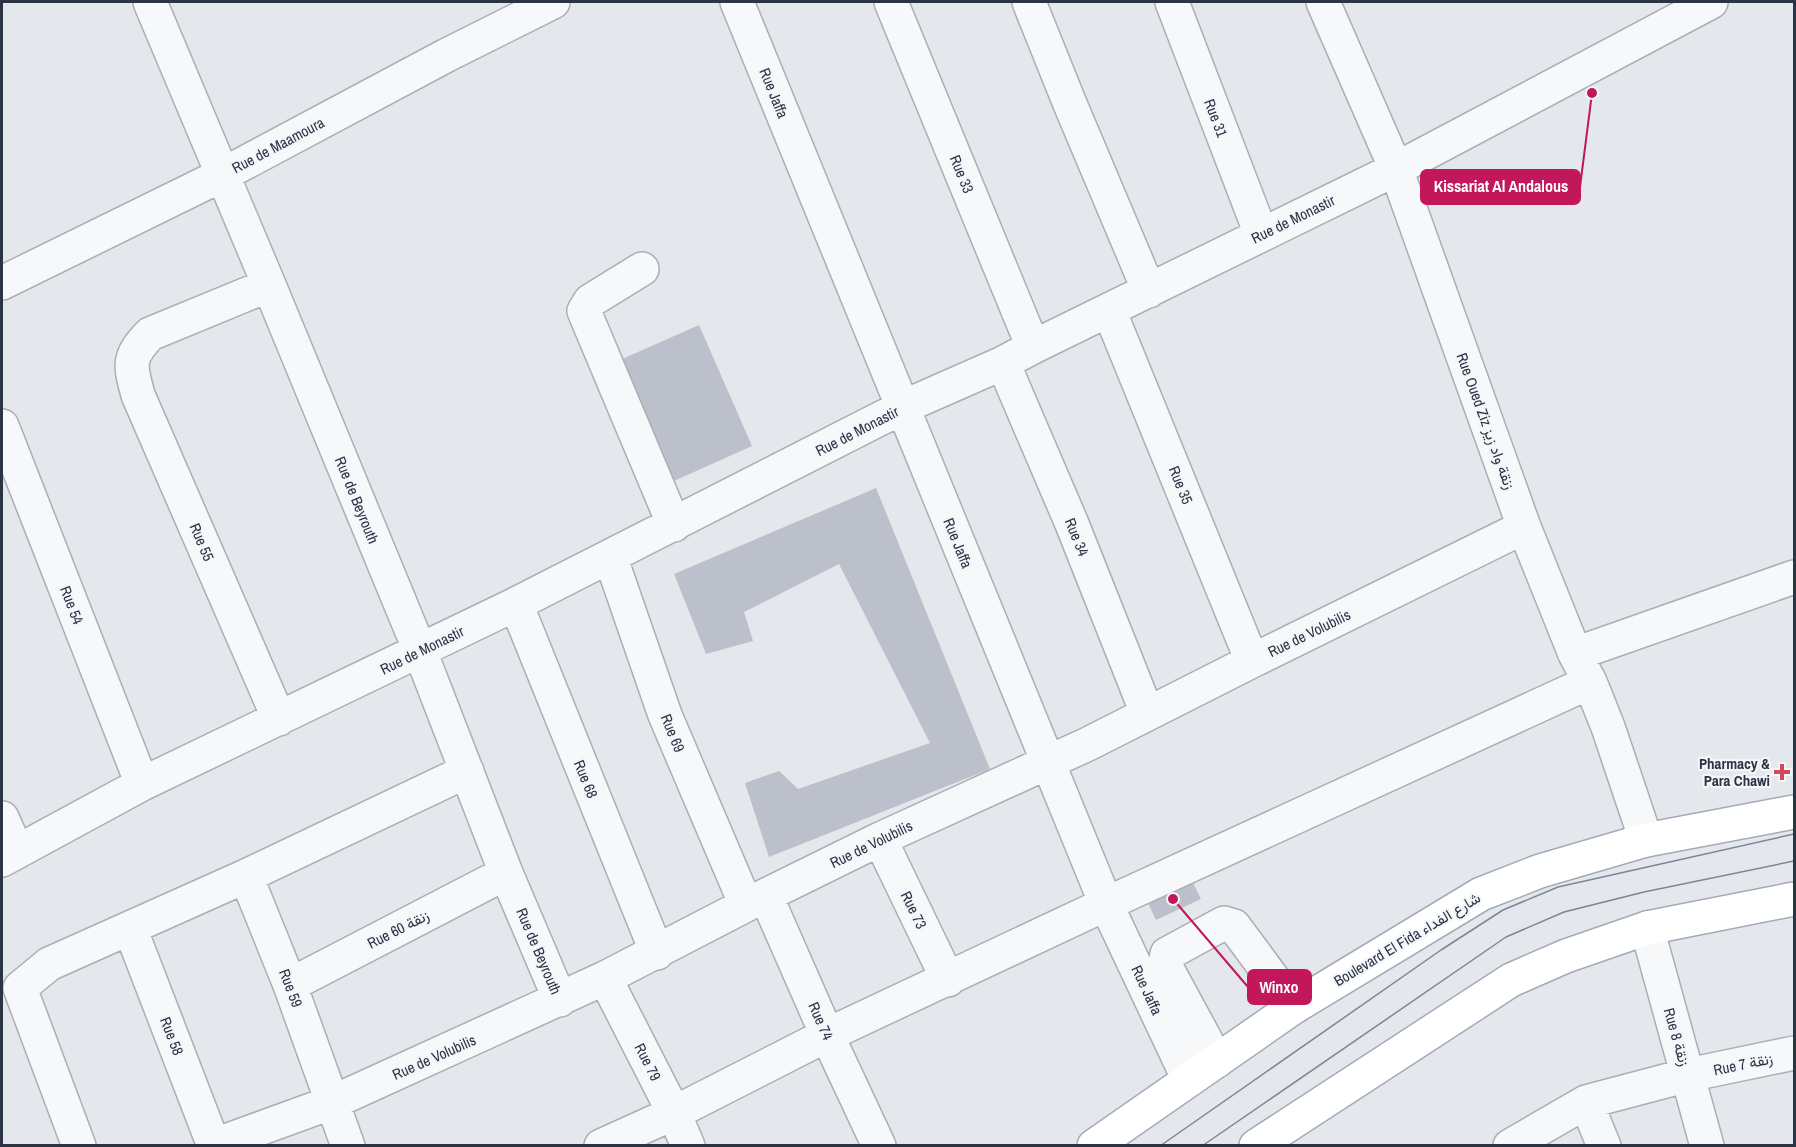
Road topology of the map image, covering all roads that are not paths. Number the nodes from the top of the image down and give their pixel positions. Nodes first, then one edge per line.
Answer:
1 (150, 2) edge
2 (553, 2) edge
3 (737, 2) edge
4 (891, 2) edge
5 (1029, 2) edge
6 (1172, 2) edge
7 (1323, 2) edge
8 (1711, 2) edge
9 (1396, 169) junction
10 (222, 175) junction
11 (1261, 234) junction
12 (642, 269) dead end
13 (2, 283) edge
14 (269, 285) junction
15 (1149, 291) junction
16 (1109, 310) junction
17 (1033, 347) junction
18 (1003, 363) junction
19 (903, 408) junction
20 (2, 426) edge
21 (674, 525) junction
22 (1524, 527) junction
23 (610, 556) junction
24 (1794, 577) edge
25 (516, 604) junction
26 (420, 651) junction
27 (1252, 661) junction
28 (1583, 668) junction
29 (1148, 713) junction
30 (279, 719) junction
31 (1047, 762) junction
32 (467, 771) junction
33 (142, 784) junction
34 (1794, 812) edge
35 (2, 818) edge
36 (880, 839) junction
37 (1646, 840) junction
38 (9, 856) edge
39 (506, 873) junction
40 (246, 876) junction
41 (1794, 899) edge
42 (756, 901) junction
43 (1106, 904) junction
44 (130, 928) junction
45 (1647, 928) junction
46 (657, 952) junction
47 (605, 978) junction
48 (948, 980) junction
49 (290, 985) junction
50 (560, 1000) junction
51 (1294, 1007) junction
52 (827, 1035) junction
53 (1794, 1053) edge
54 (1217, 1061) junction
55 (1688, 1075) junction
56 (1189, 1080) junction
57 (333, 1102) junction
58 (1587, 1102) junction
59 (674, 1113) junction
60 (213, 1145) edge
61 (79, 1146) edge
62 (348, 1146) edge
63 (601, 1146) edge
64 (688, 1146) edge
65 (879, 1146) edge
66 (1094, 1146) edge
67 (1256, 1146) edge
68 (1510, 1146) edge
69 (1604, 1146) edge
70 (1707, 1146) edge

1 - 10 street, Rue de Beyrouth
2 - 10 street, Rue de Maamoura
3 - 19 street, Rue Jaffa
4 - 17 street, Rue 33
5 - 15 street
6 - 11 street, Rue 31
7 - 9 street, Rue Oued Ziz زنقة واد زيز
8 - 9 street, Rue de Monastir
9 - 11 street, Rue de Monastir
9 - 22 street, Rue Oued Ziz زنقة واد زيز
10 - 13 street, Rue de Maamoura
10 - 14 street, Rue de Beyrouth
11 - 15 street, Rue de Monastir
12 - 21 street
14 - 26 street, Rue de Beyrouth
14 - 30 street, Rue 55
15 - 16 street, Rue de Monastir
16 - 17 street, Rue de Monastir
16 - 27 street, Rue 35
17 - 18 street, Rue de Monastir
18 - 19 street, Rue de Monastir
18 - 29 street, Rue 34
19 - 21 street, Rue de Monastir
19 - 31 street, Rue Jaffa
20 - 33 street, Rue 54
21 - 23 street, Rue de Monastir
22 - 27 street, Rue de Volubilis
22 - 28 street, Rue Oued Ziz زنقة واد زيز
23 - 25 street, Rue de Monastir
23 - 42 street, Rue 69
24 - 28 street
25 - 26 street, Rue de Monastir
25 - 46 street, Rue 68
26 - 30 street, Rue de Monastir
26 - 32 street, Rue de Beyrouth
27 - 29 street, Rue de Volubilis
28 - 37 street, Rue Oued Ziz زنقة واد زيز
28 - 43 street
29 - 31 street, Rue de Volubilis
30 - 33 street, Rue de Monastir
31 - 36 street, Rue de Volubilis
31 - 43 street, Rue Jaffa
32 - 39 street, Rue de Beyrouth
32 - 40 street
33 - 38 street, Rue de Monastir
34 - 37 main road, Boulevard El Fida شارع الفداء
35 - 38 street
36 - 42 street, Rue de Volubilis
36 - 48 street, Rue 73
37 - 51 main road, Boulevard El Fida شارع الفداء
39 - 49 street, Rue 60 زنقة
39 - 50 street, Rue de Beyrouth
40 - 44 street
40 - 49 street, Rue 59
41 - 45 main road
42 - 46 street, Rue de Volubilis
42 - 52 street, Rue 74
43 - 48 street
43 - 56 street, Rue Jaffa
44 - 60 street, Rue 58
44 - 61 street
45 - 55 street, Rue 8 زنقة
45 - 67 main road
46 - 47 street, Rue de Volubilis
47 - 50 street, Rue de Volubilis
47 - 59 street, Rue 79
48 - 52 street
49 - 57 street, Rue 59
50 - 57 street, Rue de Volubilis
51 - 54 main road, Boulevard El Fida شارع الفداء
51 - 54 street
52 - 59 street
52 - 65 street, Rue 74
53 - 55 street, Rue 7 زنقة
54 - 56 main road, Boulevard El Fida شارع الفداء
55 - 58 street, Rue 7 زنقة
55 - 70 street, Rue 8 زنقة
56 - 66 main road, Boulevard El Fida شارع الفداء
57 - 60 street, Rue de Volubilis
57 - 62 street, Rue 59
58 - 68 street, Rue 7 زنقة
58 - 69 street
59 - 63 street
59 - 64 street, Rue 79

